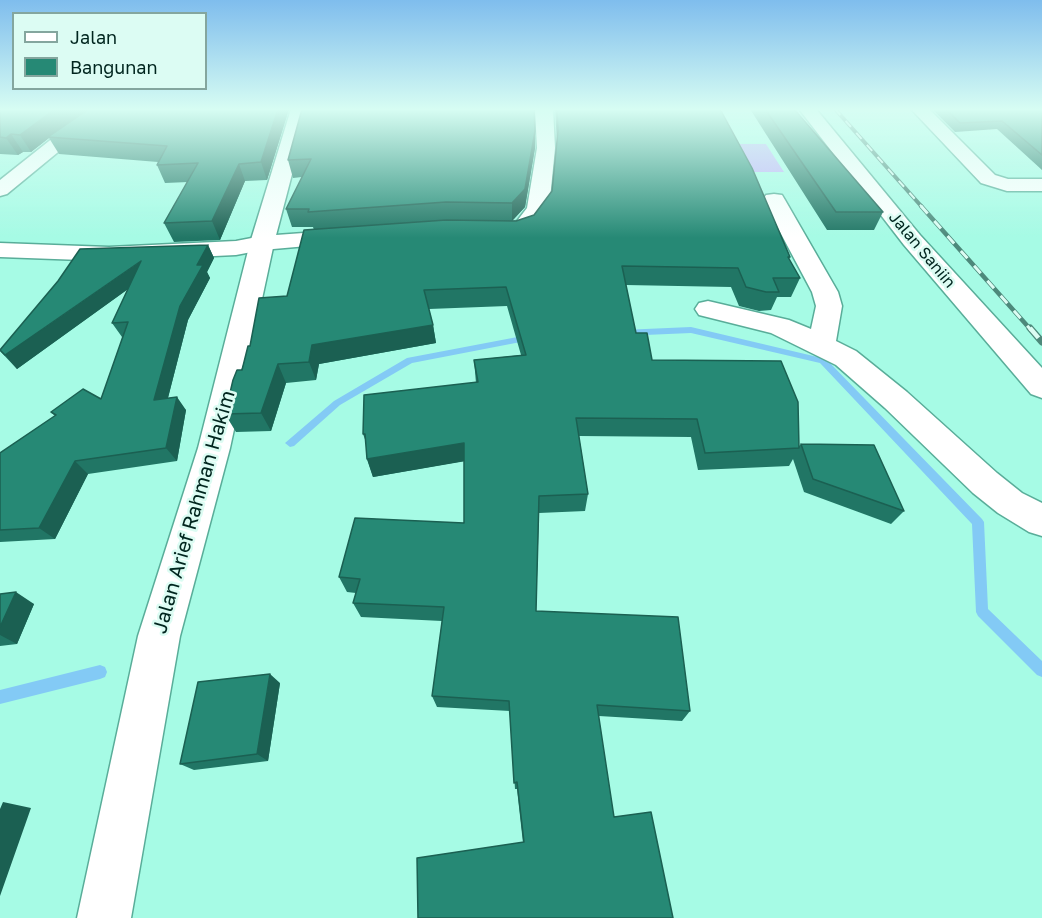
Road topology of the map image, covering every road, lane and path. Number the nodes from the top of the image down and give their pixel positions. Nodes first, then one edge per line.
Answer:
1 (47, 152) edge
2 (288, 152) edge
3 (545, 152) edge
4 (841, 152) edge
5 (962, 152) edge
6 (1042, 185) edge
7 (0, 190) edge
8 (774, 200) dead end
9 (479, 230) edge
10 (370, 235) edge
11 (262, 243) junction
12 (0, 250) edge
13 (708, 309) dead end
14 (822, 345) junction
15 (1042, 387) edge
16 (1042, 521) edge
17 (104, 918) edge

1 - 7 street
2 - 11 street, Jalan Arief Rahman Hakim
3 - 9 street
4 - 15 street, Jalan Saniin
5 - 6 street
8 - 14 street
10 - 11 street
11 - 12 street
11 - 17 street, Jalan Arief Rahman Hakim
13 - 14 street
14 - 16 street

